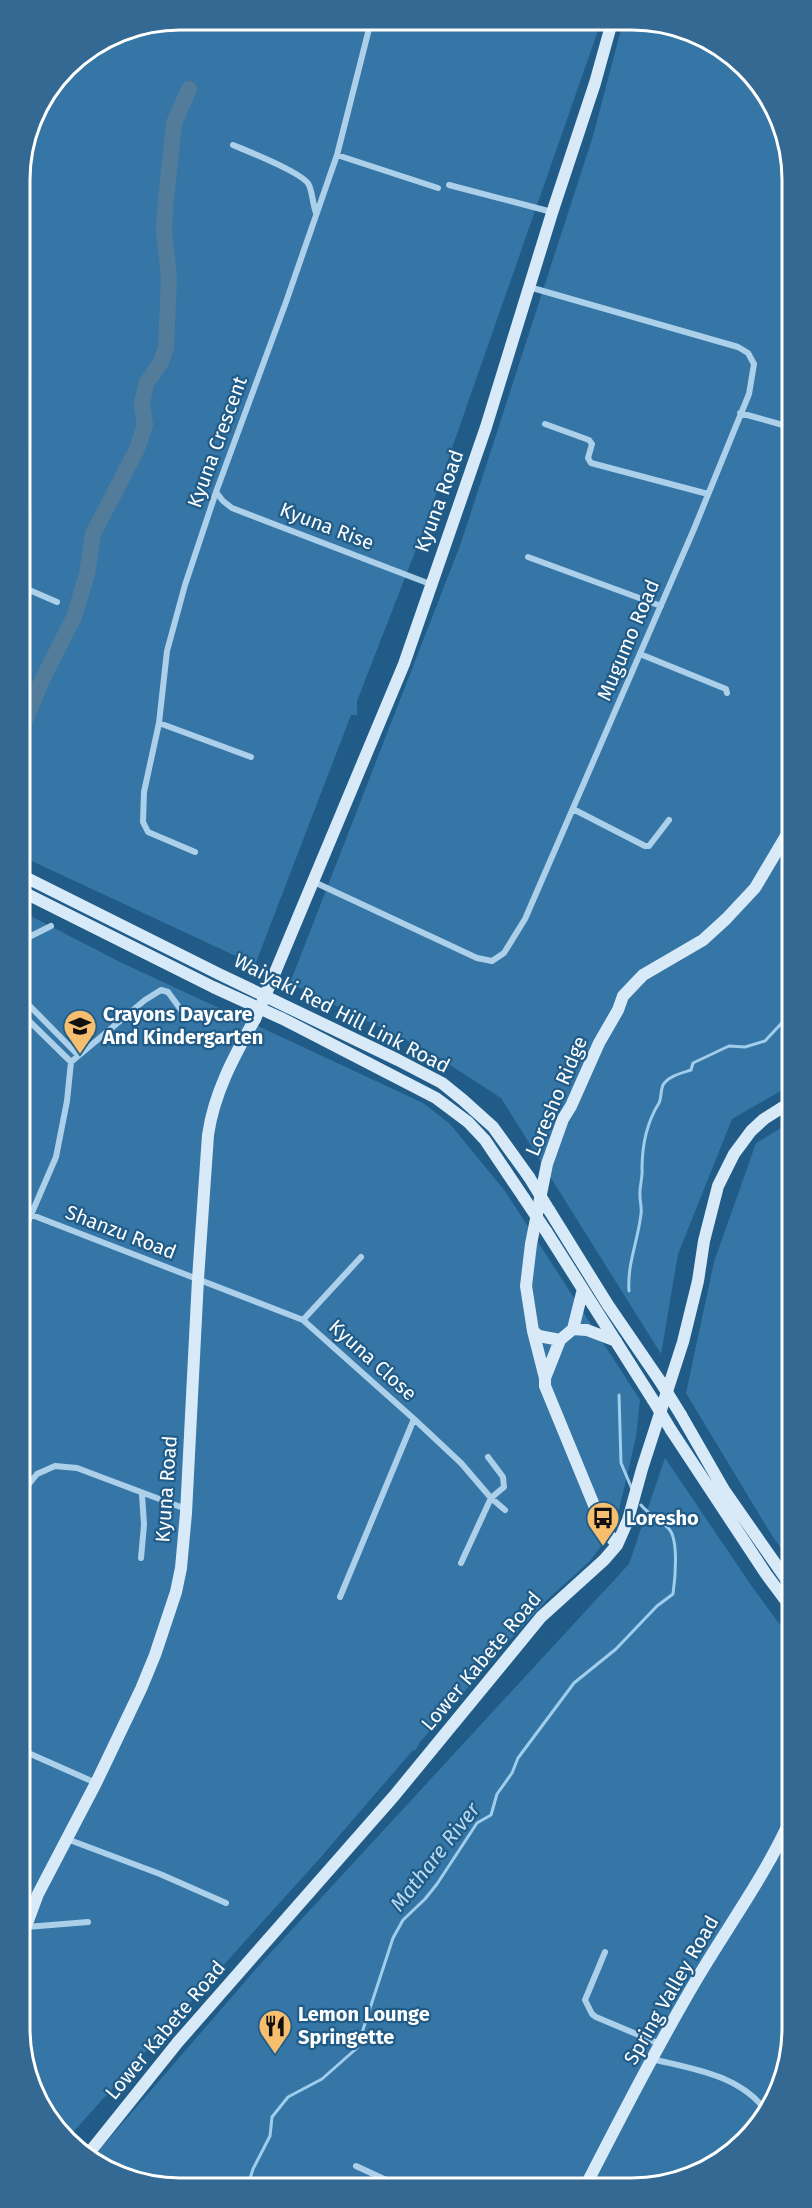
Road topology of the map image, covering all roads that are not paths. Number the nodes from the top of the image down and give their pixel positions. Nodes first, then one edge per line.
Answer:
1 (369, 30) edge
2 (610, 30) edge
3 (233, 145) dead end
4 (337, 155) junction
5 (449, 185) dead end
6 (438, 188) dead end
7 (552, 213) junction
8 (316, 214) junction
9 (529, 287) junction
10 (740, 413) junction
11 (545, 424) dead end
12 (782, 425) edge
13 (216, 492) junction
14 (708, 495) junction
15 (528, 557) dead end
16 (430, 584) junction
17 (30, 590) edge
18 (57, 603) dead end
19 (661, 606) junction
20 (640, 654) junction
21 (727, 693) dead end
22 (159, 723) junction
23 (251, 757) dead end
24 (573, 809) junction
25 (669, 820) dead end
26 (782, 842) edge
27 (195, 852) dead end
28 (30, 879) edge
29 (314, 882) junction
30 (30, 896) edge
31 (51, 926) dead end
32 (30, 936) edge
33 (30, 1007) edge
34 (184, 1014) dead end
35 (30, 1021) edge
36 (74, 1058) junction
37 (782, 1108) edge
38 (32, 1215) junction
39 (30, 1219) edge
40 (361, 1257) dead end
41 (198, 1279) junction
42 (583, 1289) junction
43 (303, 1320) junction
44 (573, 1329) junction
45 (532, 1331) junction
46 (560, 1340) junction
47 (616, 1341) junction
48 (545, 1378) junction
49 (414, 1419) junction
50 (488, 1457) dead end
51 (30, 1483) edge
52 (142, 1494) junction
53 (491, 1498) junction
54 (186, 1509) junction
55 (505, 1510) dead end
56 (617, 1545) junction
57 (141, 1557) dead end
58 (461, 1563) dead end
59 (782, 1572) edge
60 (782, 1596) edge
61 (340, 1598) dead end
62 (30, 1754) edge
63 (96, 1783) junction
64 (782, 1836) edge
65 (66, 1838) junction
66 (226, 1903) dead end
67 (30, 1917) edge
68 (88, 1922) dead end
69 (30, 1931) edge
70 (605, 1952) dead end
71 (661, 2044) junction
72 (652, 2059) junction
73 (761, 2105) edge
74 (91, 2149) edge
75 (356, 2166) dead end
76 (382, 2178) edge
77 (590, 2178) edge

1 - 4 street, Kyuna Crescent
2 - 7 main road, Kyuna Road
3 - 8 street
4 - 6 street
4 - 8 street, Kyuna Crescent
5 - 7 street
7 - 9 main road, Kyuna Road
8 - 13 street, Kyuna Crescent
9 - 10 street, Mugumo Road
9 - 16 main road, Kyuna Road
10 - 12 street
10 - 14 street, Mugumo Road
11 - 14 street
13 - 16 street, Kyuna Rise
13 - 22 street, Kyuna Crescent
14 - 19 street, Mugumo Road
15 - 19 street
16 - 29 main road, Kyuna Road
17 - 18 street
19 - 20 street, Mugumo Road
20 - 21 street
20 - 24 street, Mugumo Road
22 - 23 street
22 - 27 street, Kyuna Crescent
24 - 25 street
24 - 29 street, Mugumo Road
26 - 45 main road, Loresho Ridge
28 - 59 main road, Waiyaki Red Hill Link Road, bridge
29 - 41 main road, Kyuna Road, bridge
30 - 42 main road, Waiyaki Red Hill Link Road, bridge
31 - 32 street
33 - 36 street
34 - 36 street
35 - 36 street
36 - 38 street, Shanzu Road
37 - 56 main road, Lower Kabete Road
38 - 39 street, Shanzu Road
38 - 41 street, Shanzu Road
40 - 43 street
41 - 43 street, Kyuna Close
41 - 54 main road, Kyuna Road
42 - 44 main road
42 - 47 main road, Waiyaki Red Hill Link Road
43 - 49 street, Kyuna Close
44 - 46 main road
44 - 47 main road
45 - 46 main road
45 - 48 main road, Loresho Ridge
46 - 48 main road
47 - 60 main road, Waiyaki Red Hill Link Road, bridge
48 - 56 main road, Loresho Ridge
49 - 53 street
49 - 61 street, Kyuna Close
50 - 53 street
51 - 52 street
52 - 54 street
52 - 57 street
53 - 55 street
53 - 58 street
54 - 63 main road, Kyuna Road
56 - 74 main road, Lower Kabete Road
62 - 63 street
63 - 65 main road, Kyuna Road
64 - 71 main road, Spring Valley Road
65 - 66 street
65 - 67 main road, Kyuna Road
68 - 69 street
70 - 71 street
71 - 72 main road, Spring Valley Road
72 - 73 street
72 - 77 main road, Spring Valley Road
75 - 76 street

